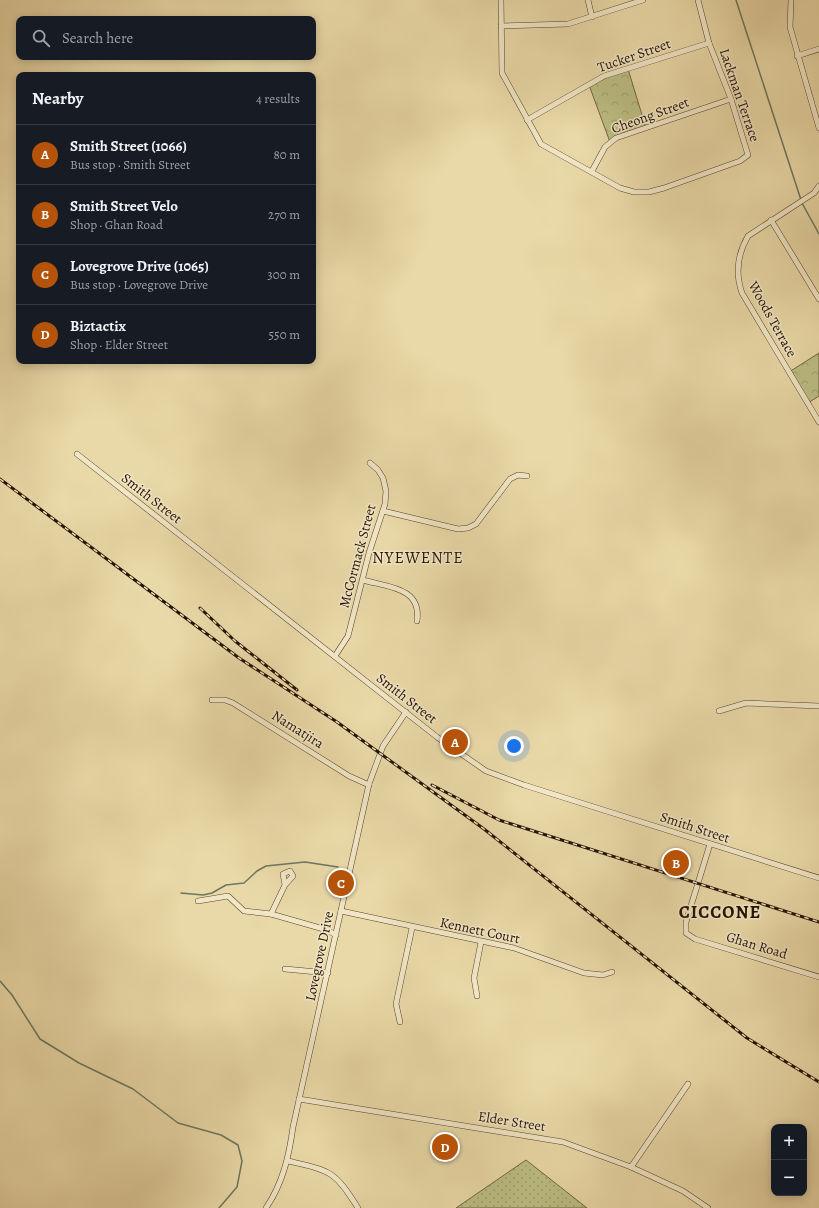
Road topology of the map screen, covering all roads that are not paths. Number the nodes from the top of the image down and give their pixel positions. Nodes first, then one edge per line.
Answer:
1 (501, 0) edge
2 (588, 0) edge
3 (643, 0) edge
4 (698, 0) edge
5 (791, 0) edge
6 (592, 17) junction
7 (501, 26) junction
8 (710, 43) junction
9 (819, 49) edge
10 (797, 56) junction
11 (731, 99) junction
12 (527, 120) junction
13 (819, 128) edge
14 (592, 171) junction
15 (819, 186) edge
16 (771, 220) junction
17 (819, 299) edge
18 (819, 422) edge
19 (77, 454) dead end
20 (370, 463) dead end
21 (527, 476) dead end
22 (383, 510) junction
23 (362, 580) junction
24 (417, 621) dead end
25 (335, 656) junction
26 (212, 700) dead end
27 (819, 706) edge
28 (719, 711) dead end
29 (406, 712) junction
30 (369, 785) junction
31 (710, 844) junction
32 (819, 878) edge
33 (285, 885) dead end
34 (198, 901) dead end
35 (341, 911) junction
36 (272, 914) junction
37 (412, 928) junction
38 (336, 935) junction
39 (481, 942) junction
40 (285, 969) dead end
41 (612, 972) dead end
42 (328, 973) junction
43 (819, 977) edge
44 (477, 996) dead end
45 (400, 1022) dead end
46 (688, 1084) dead end
47 (300, 1099) junction
48 (288, 1161) junction
49 (631, 1167) junction
50 (266, 1208) edge
51 (358, 1208) edge
52 (708, 1208) edge

1 - 7 street, Lackman Terrace
2 - 6 street
3 - 6 street
4 - 8 street, Lackman Terrace
5 - 10 street
6 - 7 street
7 - 12 street, Lackman Terrace
8 - 11 street, Lackman Terrace
8 - 12 street, Tucker Street
9 - 10 street
10 - 13 street
11 - 14 street, Cheong Street
11 - 14 street, Lackman Terrace
12 - 14 street, Lackman Terrace
15 - 16 street, Woods Terrace
16 - 17 street
16 - 18 street, Woods Terrace
19 - 25 street, Smith Street
20 - 22 street, McCormack Street
21 - 22 street
22 - 23 street, McCormack Street
23 - 24 street
23 - 25 street, McCormack Street
25 - 29 street, Smith Street
26 - 30 street, Namatjira
27 - 28 street
29 - 30 street, Lovegrove Drive
29 - 31 street, Smith Street
30 - 35 street, Lovegrove Drive
31 - 32 street, Smith Street
31 - 43 street, Ghan Road
33 - 36 street
34 - 36 street
35 - 37 street, Kennett Court
35 - 38 street, Lovegrove Drive
36 - 38 street
37 - 39 street, Kennett Court
37 - 45 street
38 - 42 street, Lovegrove Drive
39 - 41 street, Kennett Court
39 - 44 street
40 - 42 street
42 - 47 street, Lovegrove Drive
46 - 49 street
47 - 48 street, Lovegrove Drive
47 - 49 street, Elder Street
48 - 50 street, Lovegrove Drive
48 - 51 street
49 - 52 street, Elder Street

